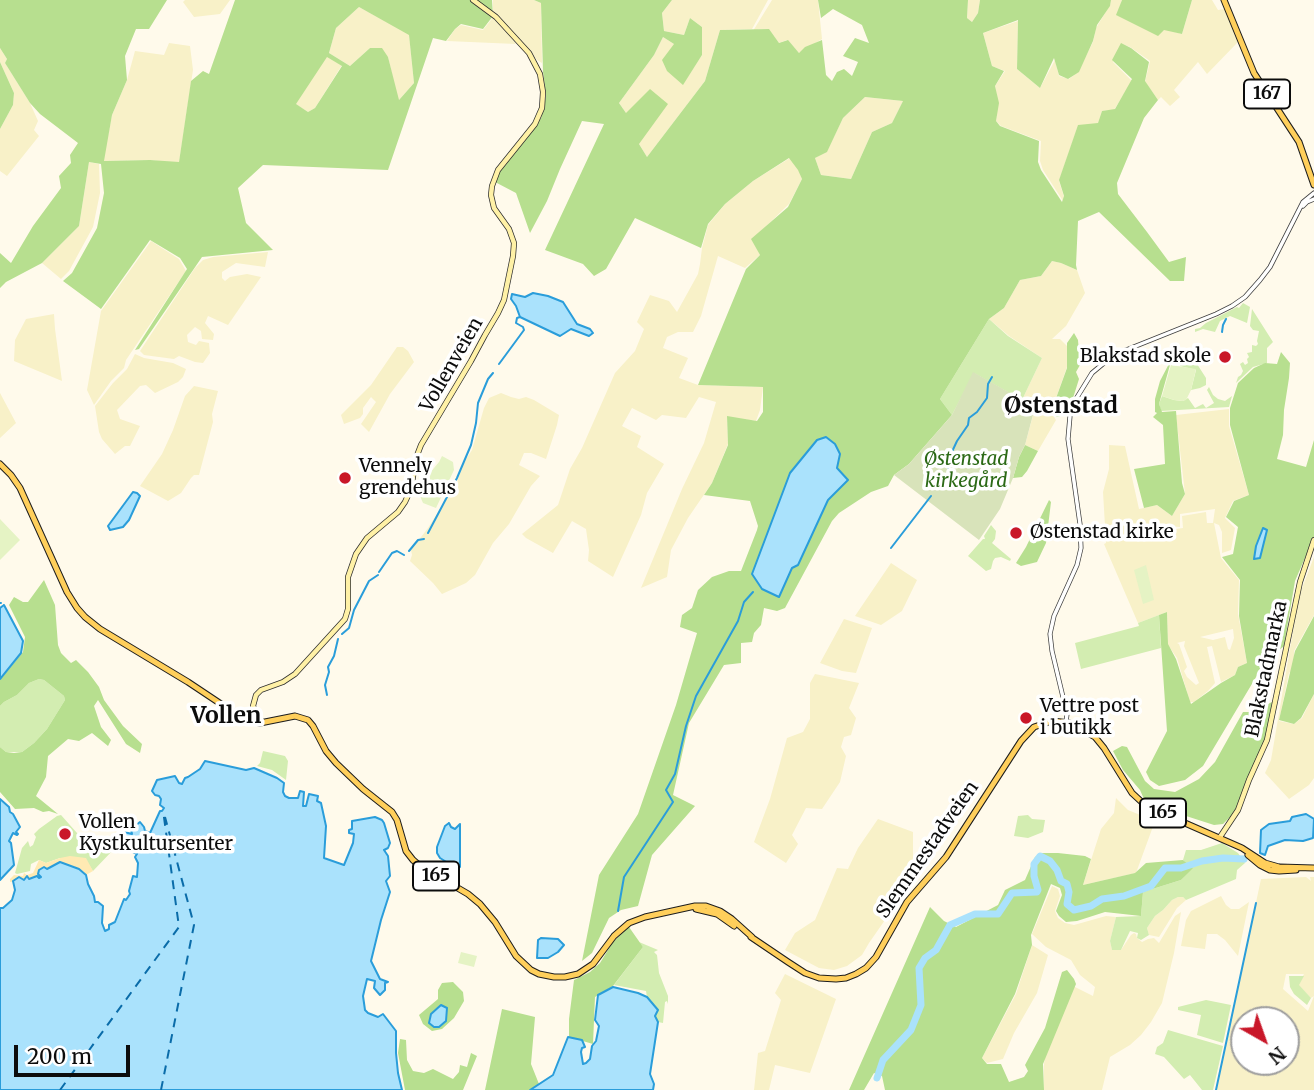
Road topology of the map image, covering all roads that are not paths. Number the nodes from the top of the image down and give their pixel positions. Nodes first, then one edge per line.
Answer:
1 (473, 0) edge
2 (1224, 0) edge
3 (1314, 185) edge
4 (1314, 193) edge
5 (1314, 200) edge
6 (1299, 210) junction
7 (0, 464) edge
8 (1314, 540) edge
9 (1064, 721) junction
10 (260, 723) junction
11 (1220, 837) junction
12 (1314, 868) edge

1 - 10 main road, Vollenveien
2 - 3 main road, 167
4 - 6 street
5 - 6 street
6 - 9 street
7 - 10 main road
8 - 11 main road, Blakstadmarka
9 - 10 main road, Slemmestadveien / 165
9 - 11 main road, 165
11 - 12 main road, 165

